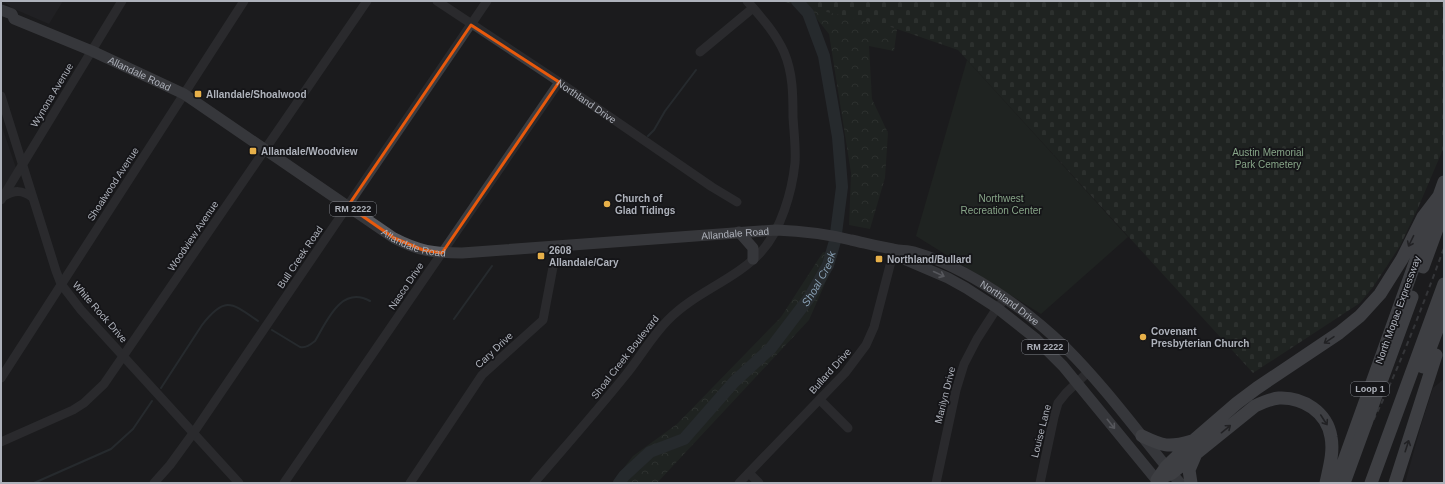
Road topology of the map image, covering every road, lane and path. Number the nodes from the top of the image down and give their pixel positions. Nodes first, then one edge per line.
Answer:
1 (122, 1) edge
2 (244, 1) edge
3 (367, 1) edge
4 (437, 1) edge
5 (487, 1) edge
6 (750, 4) edge
7 (1, 10) edge
8 (1, 18) edge
9 (14, 19) junction
10 (471, 25) junction
11 (92, 51) junction
12 (700, 52) dead end
13 (558, 82) junction
14 (184, 94) junction
15 (1, 96) edge
16 (266, 149) junction
17 (22, 165) junction
18 (1444, 182) edge
19 (1439, 196) junction
20 (32, 197) junction
21 (2, 198) edge
22 (737, 202) dead end
23 (348, 206) junction
24 (1444, 210) edge
25 (776, 230) junction
26 (739, 232) junction
27 (557, 246) junction
28 (894, 250) junction
29 (442, 253) junction
30 (753, 259) junction
31 (61, 284) junction
32 (1444, 284) edge
33 (1408, 296) junction
34 (1005, 299) junction
35 (997, 308) junction
36 (1444, 312) edge
37 (1444, 316) edge
38 (124, 357) junction
39 (1088, 372) junction
40 (1, 378) edge
41 (1077, 382) junction
42 (820, 400) junction
43 (848, 428) dead end
44 (194, 432) junction
45 (1142, 436) junction
46 (1193, 440) junction
47 (1, 442) edge
48 (1196, 454) junction
49 (749, 473) junction
50 (1173, 474) edge
51 (1158, 482) edge
52 (154, 483) edge
53 (239, 483) edge
54 (284, 483) edge
55 (410, 483) edge
56 (534, 483) edge
57 (739, 483) edge
58 (759, 483) edge
59 (936, 483) edge
60 (1040, 483) edge
61 (1191, 483) edge
62 (1326, 483) edge
63 (1336, 483) edge
64 (1344, 483) edge
65 (1371, 483) edge
66 (1380, 483) edge
67 (1396, 483) edge

1 - 11 street, Wynona Avenue
2 - 14 street, Shoalwood Avenue
3 - 16 street, Woodview Avenue
4 - 10 street, Northland Drive
5 - 10 street, Bull Creek Road
6 - 12 street
6 - 25 street, Shoal Creek Boulevard
7 - 9 main road, Allandale Road / RM 2222
8 - 9 main road, Allandale Road / RM 2222
9 - 11 main road, Allandale Road / RM 2222
10 - 13 street, Northland Drive
10 - 23 street, Bull Creek Road
11 - 14 main road, Allandale Road / RM 2222
11 - 17 street, Wynona Avenue
13 - 22 street, Northland Drive
13 - 29 street, Nasco Drive
14 - 16 main road, Allandale Road / RM 2222
14 - 31 street, Shoalwood Avenue
15 - 17 street, White Rock Drive
16 - 23 main road, Allandale Road / RM 2222
16 - 38 street, Woodview Avenue
17 - 20 street, White Rock Drive
17 - 21 street, Wynona Avenue
18 - 19 highway, North Mopac Expressway / Loop 1
19 - 33 highway, North Mopac Expressway / Loop 1
19 -> 46 highway
20 - 21 street
20 - 31 street, White Rock Drive
23 - 29 main road, Allandale Road / RM 2222
23 - 44 street, Bull Creek Road
24 - 33 highway
25 - 26 main road, Allandale Road / RM 2222
25 - 28 main road, Northland Drive / RM 2222
25 - 30 street, Shoal Creek Boulevard
26 - 27 main road, Allandale Road / RM 2222
26 - 30 main road
27 - 29 main road, Allandale Road / RM 2222
27 - 55 street, Cary Drive
28 - 34 main road, Northland Drive / RM 2222
28 -> 35 main road, Northland Drive / RM 2222
28 - 42 street, Bullard Drive
29 - 54 street, Nasco Drive
30 - 56 street, Shoal Creek Boulevard
31 - 38 street, White Rock Drive
31 - 40 street, Shoalwood Avenue
32 - 65 highway
33 - 63 highway, North Mopac Expressway / Loop 1
33 - 64 highway, bridge
34 - 35 street, Marilyn Drive
34 - 39 main road, Northland Drive / RM 2222
35 - 41 main road, Northland Drive / RM 2222
35 - 59 street, Marilyn Drive
36 - 66 highway
67 -> 37 highway
38 - 44 street, White Rock Drive
38 - 47 street, Woodview Avenue
39 - 41 street, Louise Lane
39 - 45 main road, Northland Drive / RM 2222
41 -> 51 main road, Northland Drive / RM 2222
41 - 60 street, Louise Lane
42 - 43 street
42 - 49 street, Bullard Drive
44 - 52 street, Bull Creek Road
44 - 53 street, White Rock Drive
45 - 46 highway
45 - 50 main road, Northland Drive / RM 2222
46 - 50 highway
48 - 50 highway
48 - 61 highway
48 -> 62 highway
49 - 57 street, Bullard Drive
49 - 58 street
50 - 51 highway

